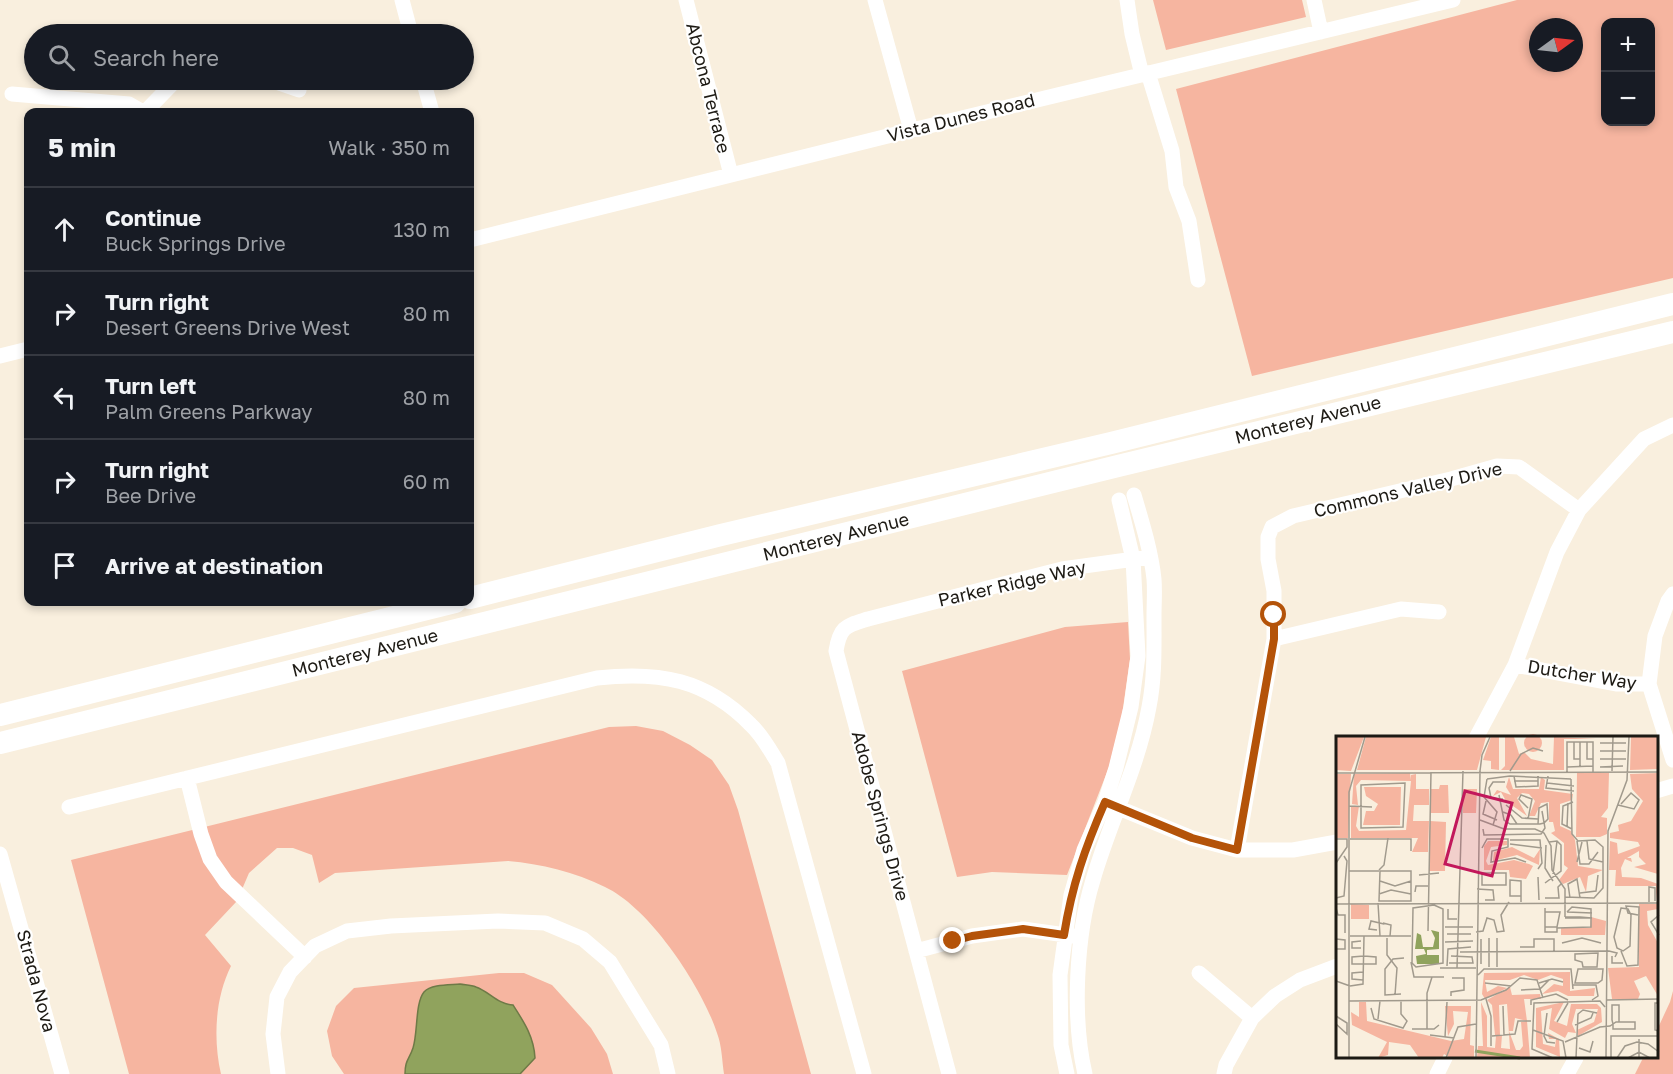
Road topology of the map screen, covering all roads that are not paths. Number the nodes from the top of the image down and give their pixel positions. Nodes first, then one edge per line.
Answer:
1 (402, 0) edge
2 (686, 0) edge
3 (875, 0) edge
4 (1127, 0) edge
5 (1314, 0) edge
6 (1453, 0) edge
7 (408, 24) edge
8 (1321, 32) junction
9 (1145, 74) junction
10 (166, 90) edge
11 (426, 90) edge
12 (12, 94) dead end
13 (136, 108) edge
14 (148, 108) edge
15 (431, 108) edge
16 (911, 130) junction
17 (731, 175) junction
18 (474, 239) edge
19 (1198, 280) dead end
20 (1673, 304) edge
21 (1673, 332) edge
22 (24, 350) edge
23 (0, 356) edge
24 (1673, 425) edge
25 (1134, 495) dead end
26 (1119, 500) dead end
27 (1579, 510) junction
28 (753, 528) junction
29 (1149, 557) junction
30 (1133, 559) junction
31 (661, 580) junction
32 (1673, 594) edge
33 (474, 597) edge
34 (439, 606) edge
35 (912, 608) joint
36 (1439, 612) dead end
37 (1274, 639) junction
38 (1515, 664) junction
39 (1649, 684) junction
40 (0, 715) edge
41 (1477, 736) edge
42 (0, 743) edge
43 (1673, 760) edge
44 (187, 778) junction
45 (1673, 786) edge
46 (1658, 790) edge
47 (1112, 805) junction
48 (69, 807) dead end
49 (1336, 842) edge
50 (1237, 850) junction
51 (0, 854) edge
52 (1064, 935) junction
53 (1082, 938) junction
54 (916, 951) junction
55 (305, 957) junction
56 (1336, 966) edge
57 (1199, 973) dead end
58 (1252, 1018) junction
59 (1444, 1059) edge
60 (1576, 1059) edge
61 (62, 1074) edge
62 (278, 1074) edge
63 (668, 1074) edge
64 (864, 1074) edge
65 (949, 1074) edge
66 (1066, 1074) edge
67 (1085, 1074) edge
68 (1224, 1074) edge
69 (1437, 1074) edge
70 (1568, 1074) edge

1 - 7 street
2 - 17 street, Abcona Terrace
3 - 16 street
4 - 9 street
5 - 8 street
6 - 8 street, Vista Dunes Road
8 - 9 street, Vista Dunes Road
9 - 16 street, Vista Dunes Road
9 - 19 street
10 - 14 street
11 - 15 street
12 - 13 street
16 - 17 street, Vista Dunes Road
17 - 18 street, Vista Dunes Road
20 - 28 main road, Monterey Avenue
21 - 31 main road, Monterey Avenue
22 - 23 street
24 - 27 street
25 - 29 street
26 - 30 street
27 - 37 street, Commons Valley Drive
27 - 38 street
28 - 31 main road
28 - 33 main road, Monterey Avenue
29 - 30 street, Parker Ridge Way
29 - 47 street
30 - 35 street, Parker Ridge Way
30 - 47 street
31 - 42 main road, Monterey Avenue
32 - 39 street
34 - 40 main road, Monterey Avenue
35 - 54 street, Adobe Springs Drive
36 - 37 street
37 - 50 street
38 - 39 street, Dutcher Way
38 - 41 street
39 - 43 street
44 - 48 street
44 - 55 street
44 - 64 street
45 - 46 street
47 - 50 street
47 - 52 street
47 - 53 street
49 - 50 street
51 - 61 street, Strada Nova
52 - 53 street
52 - 54 street
52 - 66 street
53 - 67 street
54 - 65 street, Adobe Springs Drive
55 - 62 street
55 - 63 street
56 - 58 street
57 - 58 street
58 - 68 street
59 - 69 street
60 - 70 street

